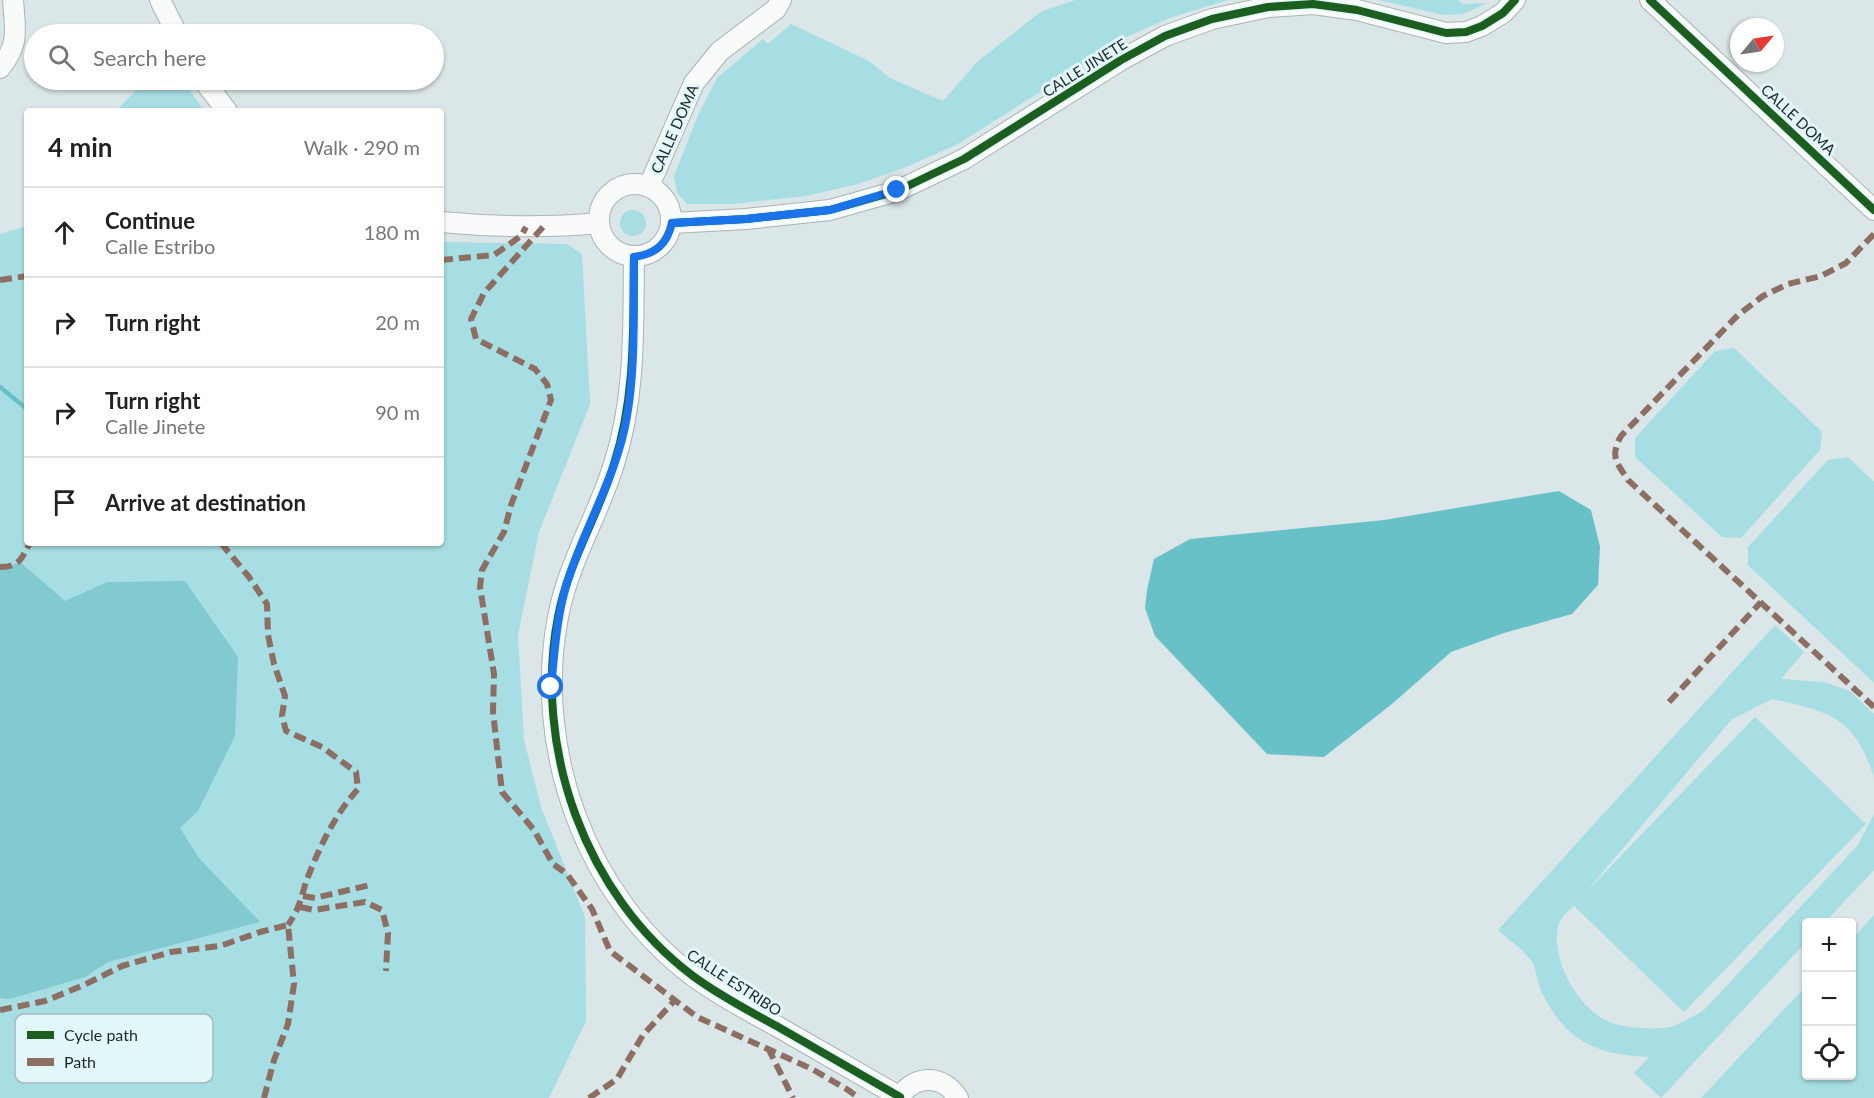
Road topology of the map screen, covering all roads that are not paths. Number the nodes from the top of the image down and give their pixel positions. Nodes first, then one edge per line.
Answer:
1 (13, 0) edge
2 (160, 0) edge
3 (781, 0) edge
4 (1515, 0) edge
5 (1650, 0) edge
6 (172, 24) edge
7 (0, 68) edge
8 (211, 90) edge
9 (225, 108) edge
10 (649, 186) junction
11 (1874, 210) edge
12 (444, 222) edge
13 (599, 223) junction
14 (672, 223) junction
15 (634, 257) junction
16 (900, 1097) edge
17 (958, 1098) edge

1 - 7 street
2 - 6 street
3 - 10 street, CALLE DOMA
4 - 14 street, CALLE JINETE
5 - 11 street, CALLE DOMA
8 - 9 street
10 - 13 street
10 - 14 street
12 - 13 street
13 - 15 street
14 - 15 street
15 - 16 street, CALLE ESTRIBO
16 - 17 street

